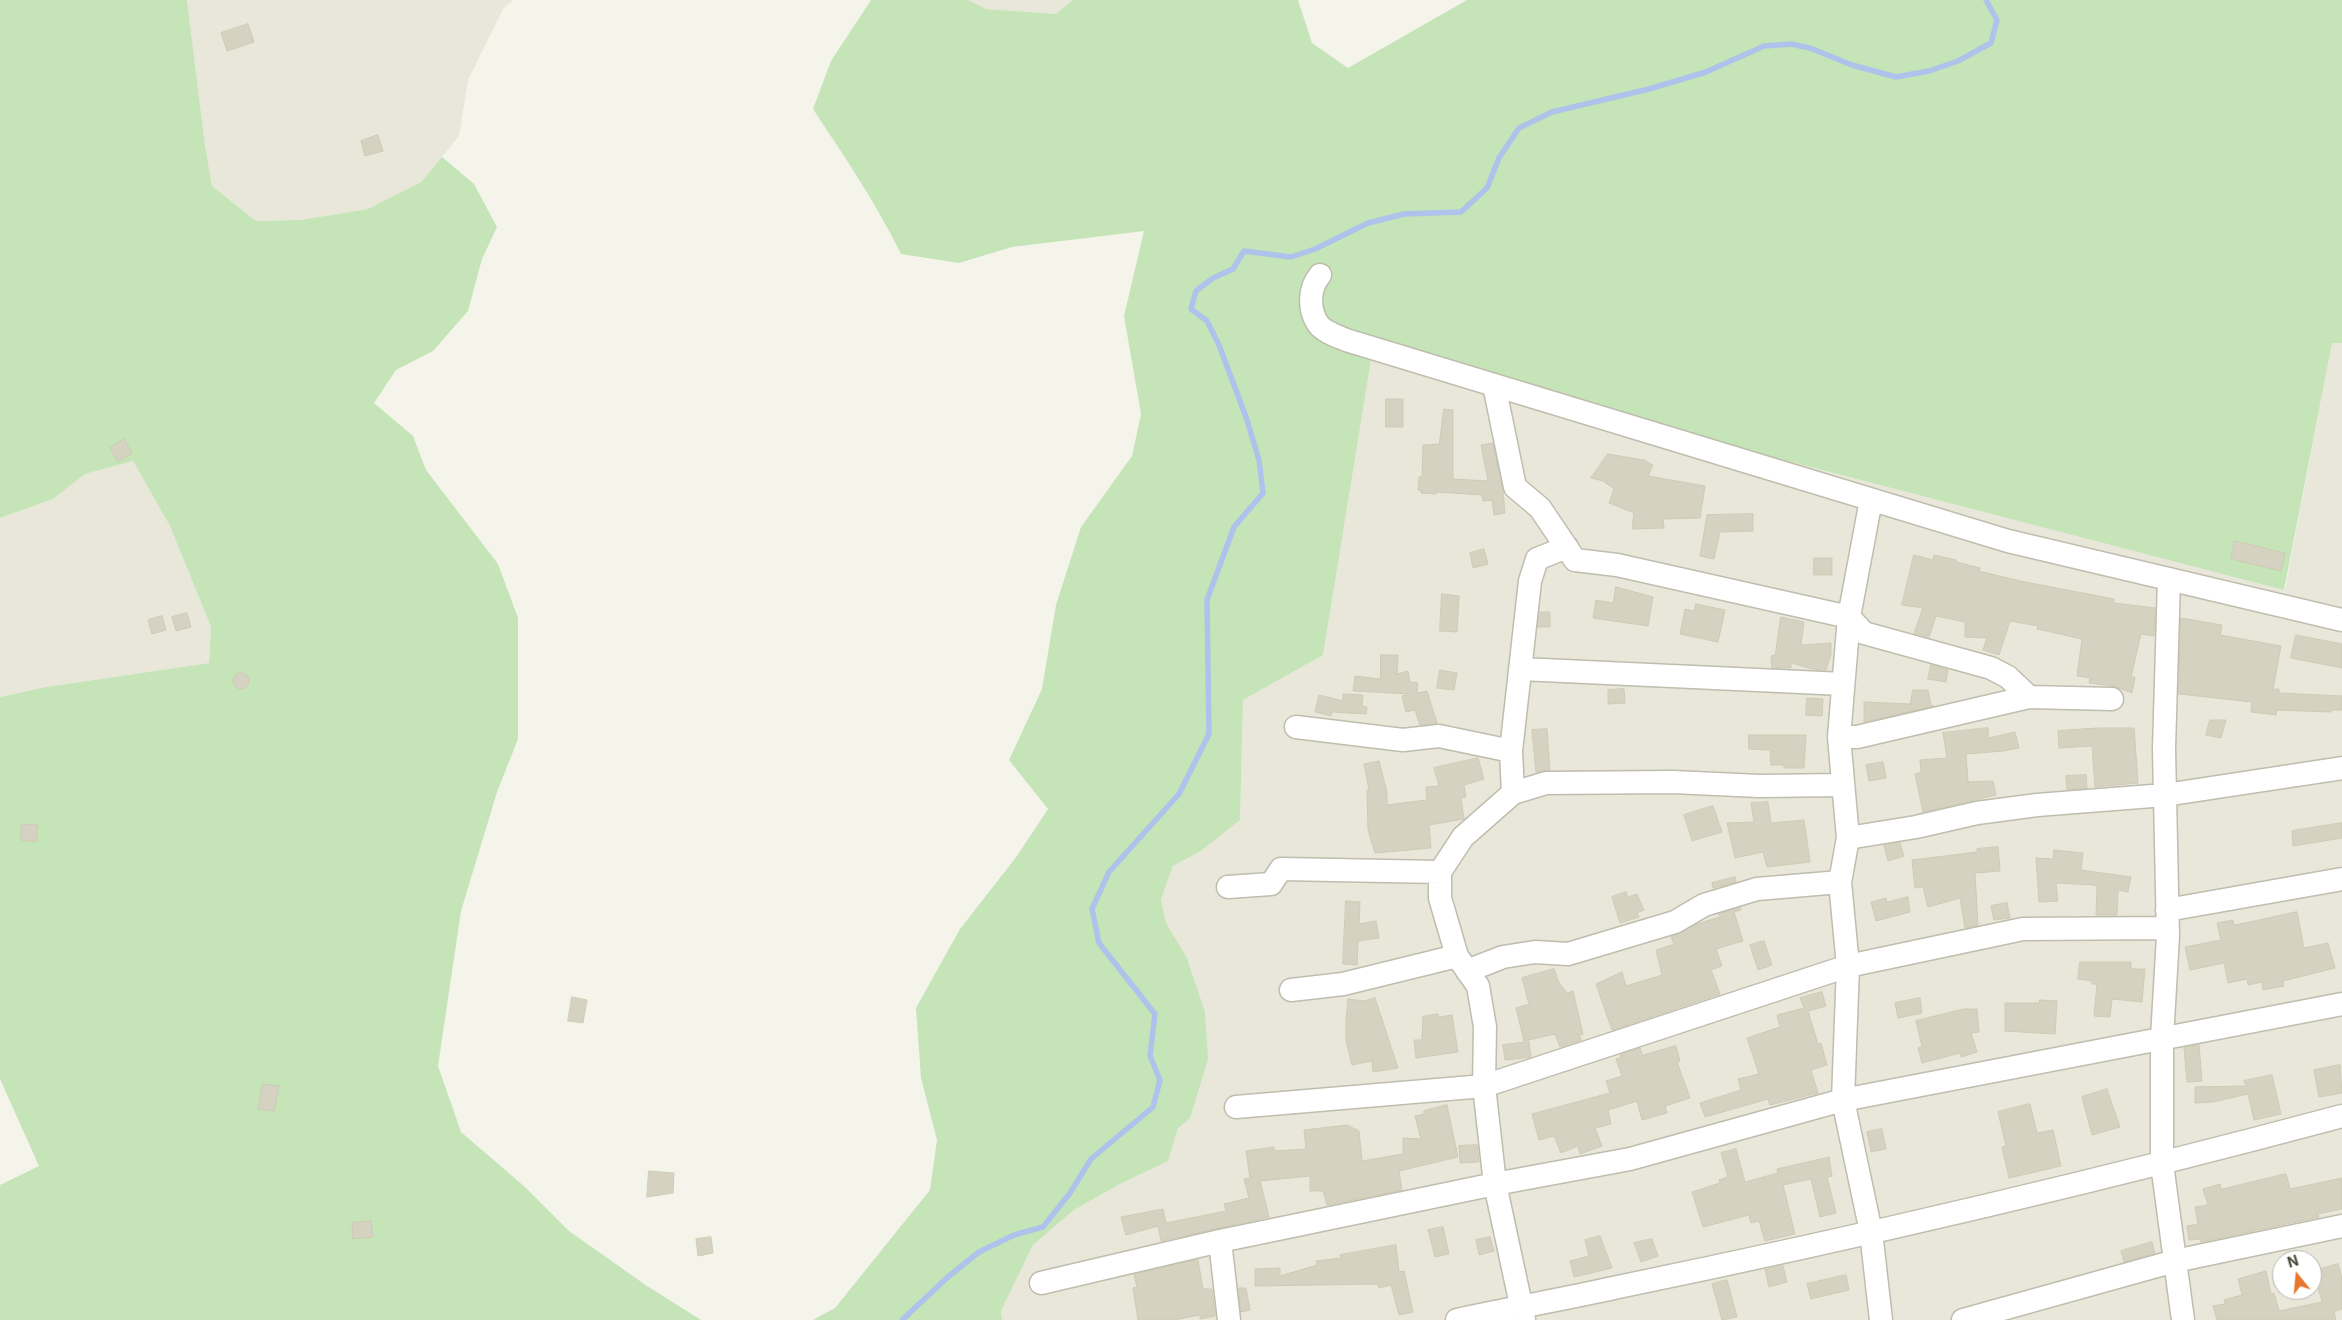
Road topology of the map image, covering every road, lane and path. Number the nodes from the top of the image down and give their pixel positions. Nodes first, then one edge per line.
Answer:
1 (1320, 274) dead end
2 (1494, 385) junction
3 (1871, 500) junction
4 (1567, 547) junction
5 (2169, 579) junction
6 (1849, 617) junction
7 (2342, 620) edge
8 (1521, 669) junction
9 (1844, 684) junction
10 (2029, 697) junction
11 (2112, 699) dead end
12 (1296, 727) dead end
13 (1839, 737) junction
14 (1510, 751) junction
15 (2342, 768) edge
16 (1843, 785) junction
17 (1513, 793) junction
18 (2165, 795) junction
19 (1848, 838) junction
20 (1440, 872) junction
21 (2342, 879) edge
22 (1840, 882) junction
23 (1228, 887) dead end
24 (2167, 919) junction
25 (1462, 963) junction
26 (1848, 966) junction
27 (1291, 990) dead end
28 (2342, 1004) edge
29 (2162, 1038) junction
30 (1484, 1086) junction
31 (1843, 1100) junction
32 (1236, 1107) dead end
33 (2342, 1116) edge
34 (2162, 1164) junction
35 (1495, 1184) junction
36 (2342, 1226) edge
37 (1871, 1232) junction
38 (1220, 1241) junction
39 (2175, 1261) junction
40 (1040, 1283) dead end
41 (1523, 1313) edge
42 (1228, 1320) edge
43 (1457, 1320) edge
44 (1881, 1320) edge
45 (1963, 1320) edge
46 (2183, 1320) edge

1 - 2 street
2 - 3 street
2 - 4 street
3 - 5 street
3 - 6 street
4 - 6 street
4 - 8 street
5 - 7 street
5 - 18 street
6 - 9 street
6 - 10 street
8 - 9 street
8 - 14 street
9 - 13 street
10 - 11 street
10 - 13 street
12 - 14 street
13 - 16 street
14 - 17 street
15 - 18 street
16 - 17 street
16 - 19 street
17 - 20 street
18 - 19 street
18 - 24 street
19 - 22 street
20 - 23 street
20 - 25 street
21 - 24 street
22 - 25 street
22 - 26 street
24 - 26 street
24 - 29 street
25 - 27 street
25 - 30 street
26 - 30 street
26 - 31 street
28 - 29 street
29 - 31 street
29 - 34 street
30 - 32 street
30 - 35 street
31 - 35 street
31 - 37 street
33 - 34 street
34 - 37 street
34 - 39 street
35 - 38 street
35 - 41 street
36 - 39 street
37 - 41 street
37 - 44 street
38 - 40 street
38 - 42 street
39 - 45 street
39 - 46 street
41 - 43 street

